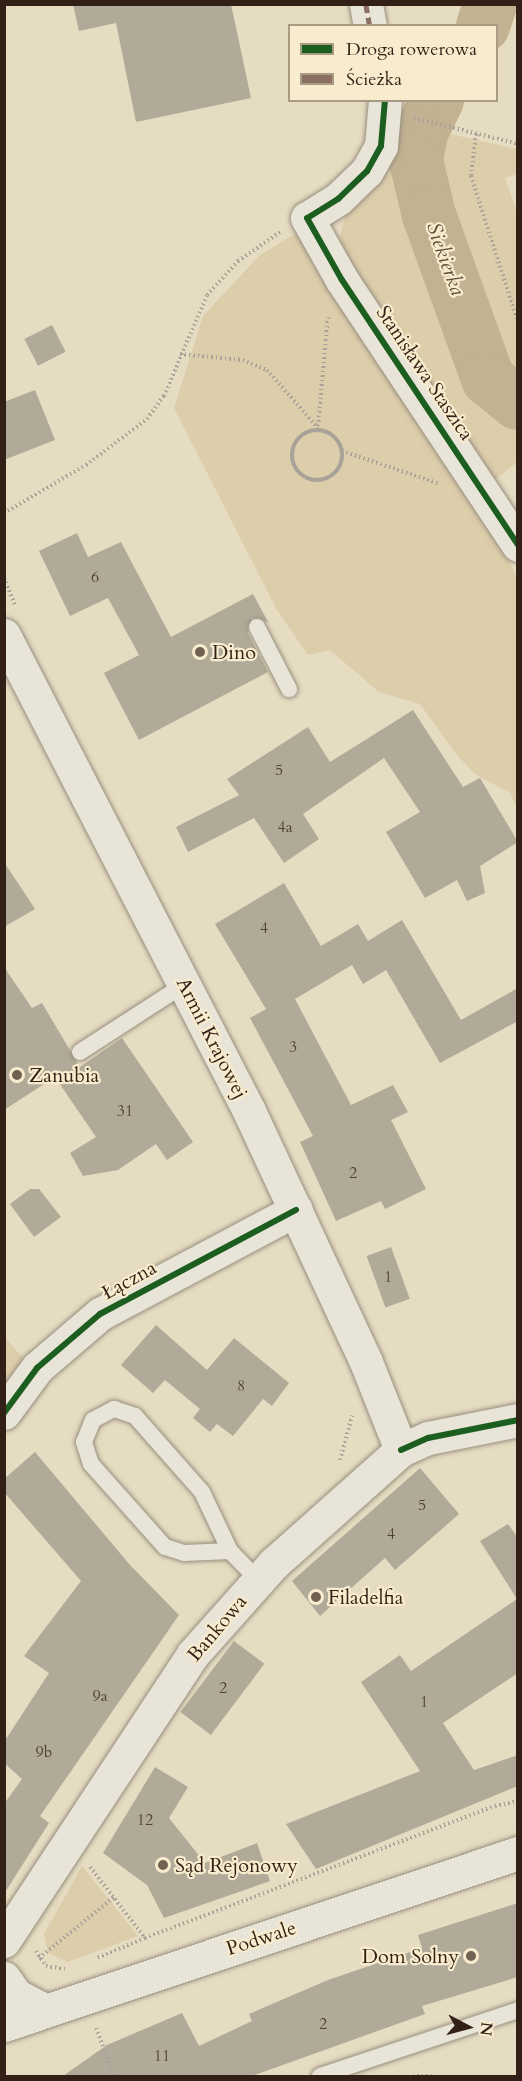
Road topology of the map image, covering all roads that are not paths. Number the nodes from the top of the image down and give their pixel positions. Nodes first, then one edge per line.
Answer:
1 (366, 4) edge
2 (370, 24) edge
3 (396, 108) edge
4 (518, 545) edge
5 (257, 627) dead end
6 (4, 635) edge
7 (289, 689) dead end
8 (185, 984) junction
9 (80, 1052) dead end
10 (296, 1210) junction
11 (4, 1413) edge
12 (518, 1420) edge
13 (401, 1450) junction
14 (230, 1551) junction
15 (258, 1580) junction
16 (518, 1853) edge
17 (20, 1943) edge
18 (4, 1978) edge
19 (44, 2010) junction
20 (518, 2010) edge
21 (4, 2025) edge
22 (320, 2076) edge

1 - 2 main road
3 - 4 main road, Stanisława Staszica
5 - 7 lane
6 - 8 main road, Armii Krajowej
8 - 9 lane
8 - 10 main road, Armii Krajowej
10 - 11 main road, Łączna
10 - 13 main road, Armii Krajowej
12 - 13 main road, Bankowa
13 - 15 main road, Bankowa
14 - 14 lane
14 - 15 lane
15 - 17 main road, Bankowa
16 - 19 main road, Podwale
18 - 19 main road
19 - 21 main road, Podwale
20 - 22 lane

